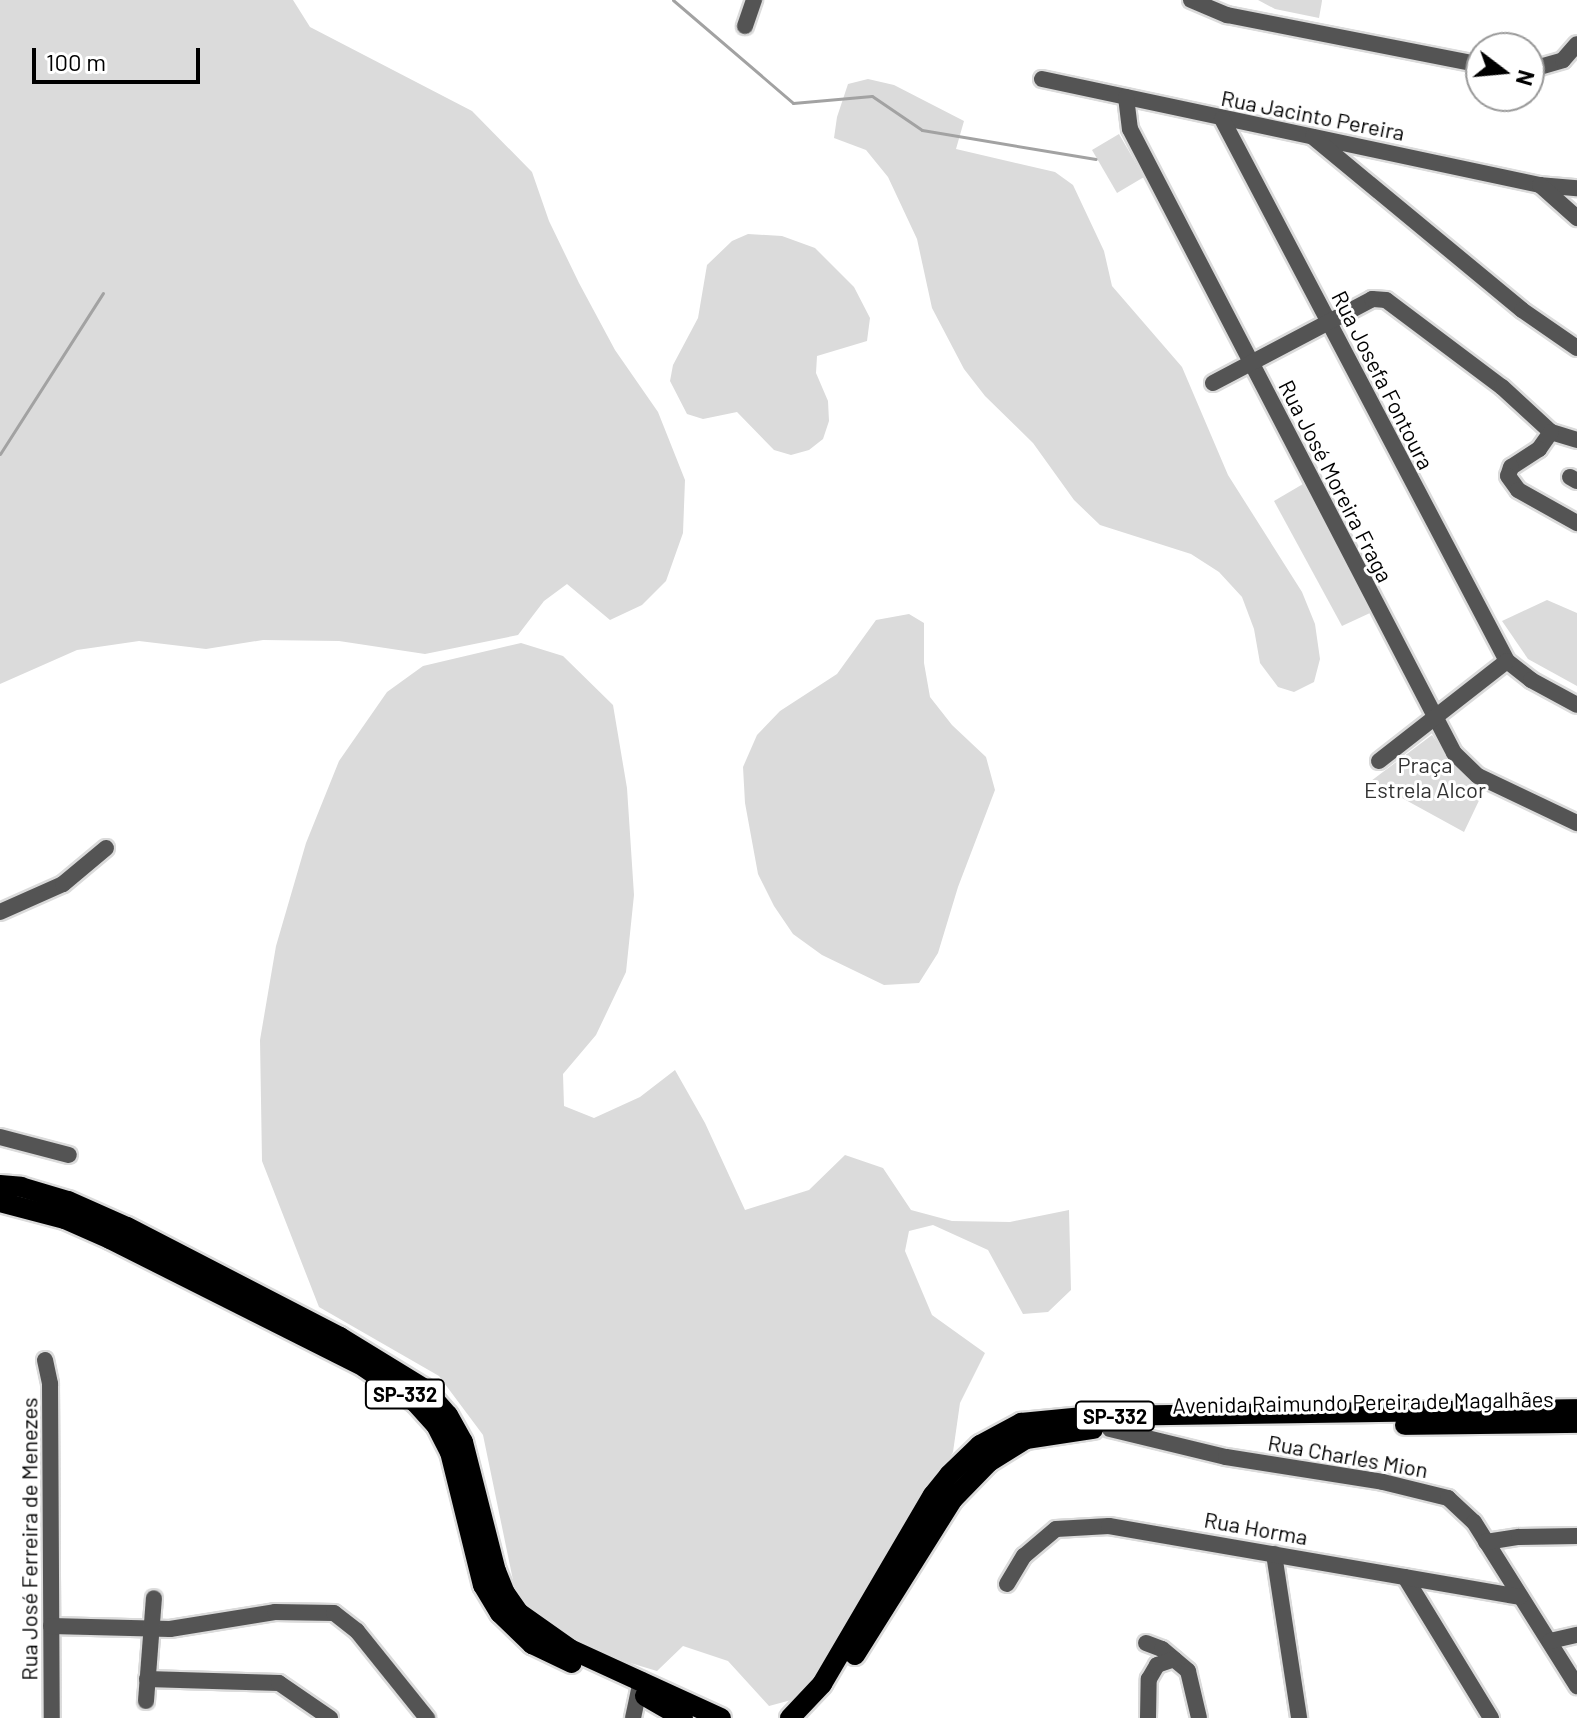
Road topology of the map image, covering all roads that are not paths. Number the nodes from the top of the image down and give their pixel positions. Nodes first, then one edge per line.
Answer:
1 (754, 0) edge
2 (1191, 0) edge
3 (745, 26) dead end
4 (1576, 49) edge
5 (1465, 62) edge
6 (1545, 67) edge
7 (1042, 79) dead end
8 (1126, 97) junction
9 (1222, 119) junction
10 (1313, 137) junction
11 (1540, 185) junction
12 (1577, 188) edge
13 (1577, 218) edge
14 (1329, 323) junction
15 (1577, 348) edge
16 (1251, 363) junction
17 (1213, 383) dead end
18 (1551, 432) junction
19 (1577, 440) edge
20 (1577, 523) edge
21 (1507, 661) junction
22 (1577, 705) edge
23 (1435, 719) junction
24 (1379, 761) dead end
25 (1577, 823) edge
26 (106, 848) dead end
27 (0, 912) edge
28 (0, 1137) edge
29 (69, 1155) dead end
30 (0, 1185) edge
31 (0, 1202) edge
32 (45, 1360) dead end
33 (1577, 1409) edge
34 (1577, 1423) edge
35 (1156, 1435) junction
36 (1577, 1536) edge
37 (1486, 1542) junction
38 (1274, 1554) junction
39 (1405, 1577) junction
40 (1007, 1584) dead end
41 (1520, 1597) junction
42 (154, 1598) dead end
43 (51, 1626) junction
44 (151, 1630) junction
45 (1577, 1635) edge
46 (1550, 1641) junction
47 (1146, 1643) dead end
48 (1174, 1659) junction
49 (147, 1679) junction
50 (639, 1686) junction
51 (1577, 1686) edge
52 (146, 1701) dead end
53 (803, 1716) edge
54 (1143, 1716) edge
55 (52, 1718) edge
56 (330, 1718) edge
57 (427, 1718) edge
58 (633, 1718) edge
59 (683, 1718) edge
60 (721, 1718) edge
61 (727, 1718) edge
62 (1199, 1718) edge
63 (1299, 1718) edge
64 (1491, 1718) edge

1 - 3 street
2 - 5 street
4 - 6 street
7 - 8 street, Rua Jacinto Pereira
8 - 9 street, Rua Jacinto Pereira
8 - 16 street, Rua José Moreira Fraga
9 - 10 street, Rua Jacinto Pereira
9 - 14 street, Rua Josefa Fontoura
10 - 11 street, Rua Jacinto Pereira
10 - 15 street
11 - 12 street, Rua Jacinto Pereira
11 - 13 street
14 - 16 street
14 - 18 street
14 - 21 street, Rua Josefa Fontoura
16 - 17 street
16 - 23 street, Rua José Moreira Fraga
18 - 19 street
18 - 20 street
21 - 22 street
21 - 23 street
23 - 24 street
23 - 25 street, Rua José Moreira Fraga
26 - 27 street
28 - 29 street
30 - 50 main road, SP-332
31 - 50 main road, SP-332
32 - 43 street, Rua José Ferreira de Menezes
33 - 53 main road, Avenida Raimundo Pereira de Magalhães / SP-332
34 - 35 main road, Avenida Raimundo Pereira de Magalhães / SP-332
35 - 37 street, Rua Charles Mion
35 - 53 main road, Avenida Raimundo Pereira de Magalhães / SP-332
36 - 37 street
37 - 41 street, Rua Charles Mion
38 - 39 street, Rua Horma
38 - 40 street, Rua Horma
38 - 63 street
39 - 41 street, Rua Horma
39 - 64 street
41 - 46 street, Rua Charles Mion
42 - 44 street
43 - 44 street
43 - 55 street, Rua José Ferreira de Menezes
44 - 49 street
44 - 57 street
45 - 46 street
46 - 51 street, Rua Charles Mion
47 - 48 street
48 - 54 street
48 - 62 street
49 - 52 street
49 - 56 street
50 - 58 street
50 - 59 main road, SP-332
50 - 60 main road, SP-332
50 - 61 main road

